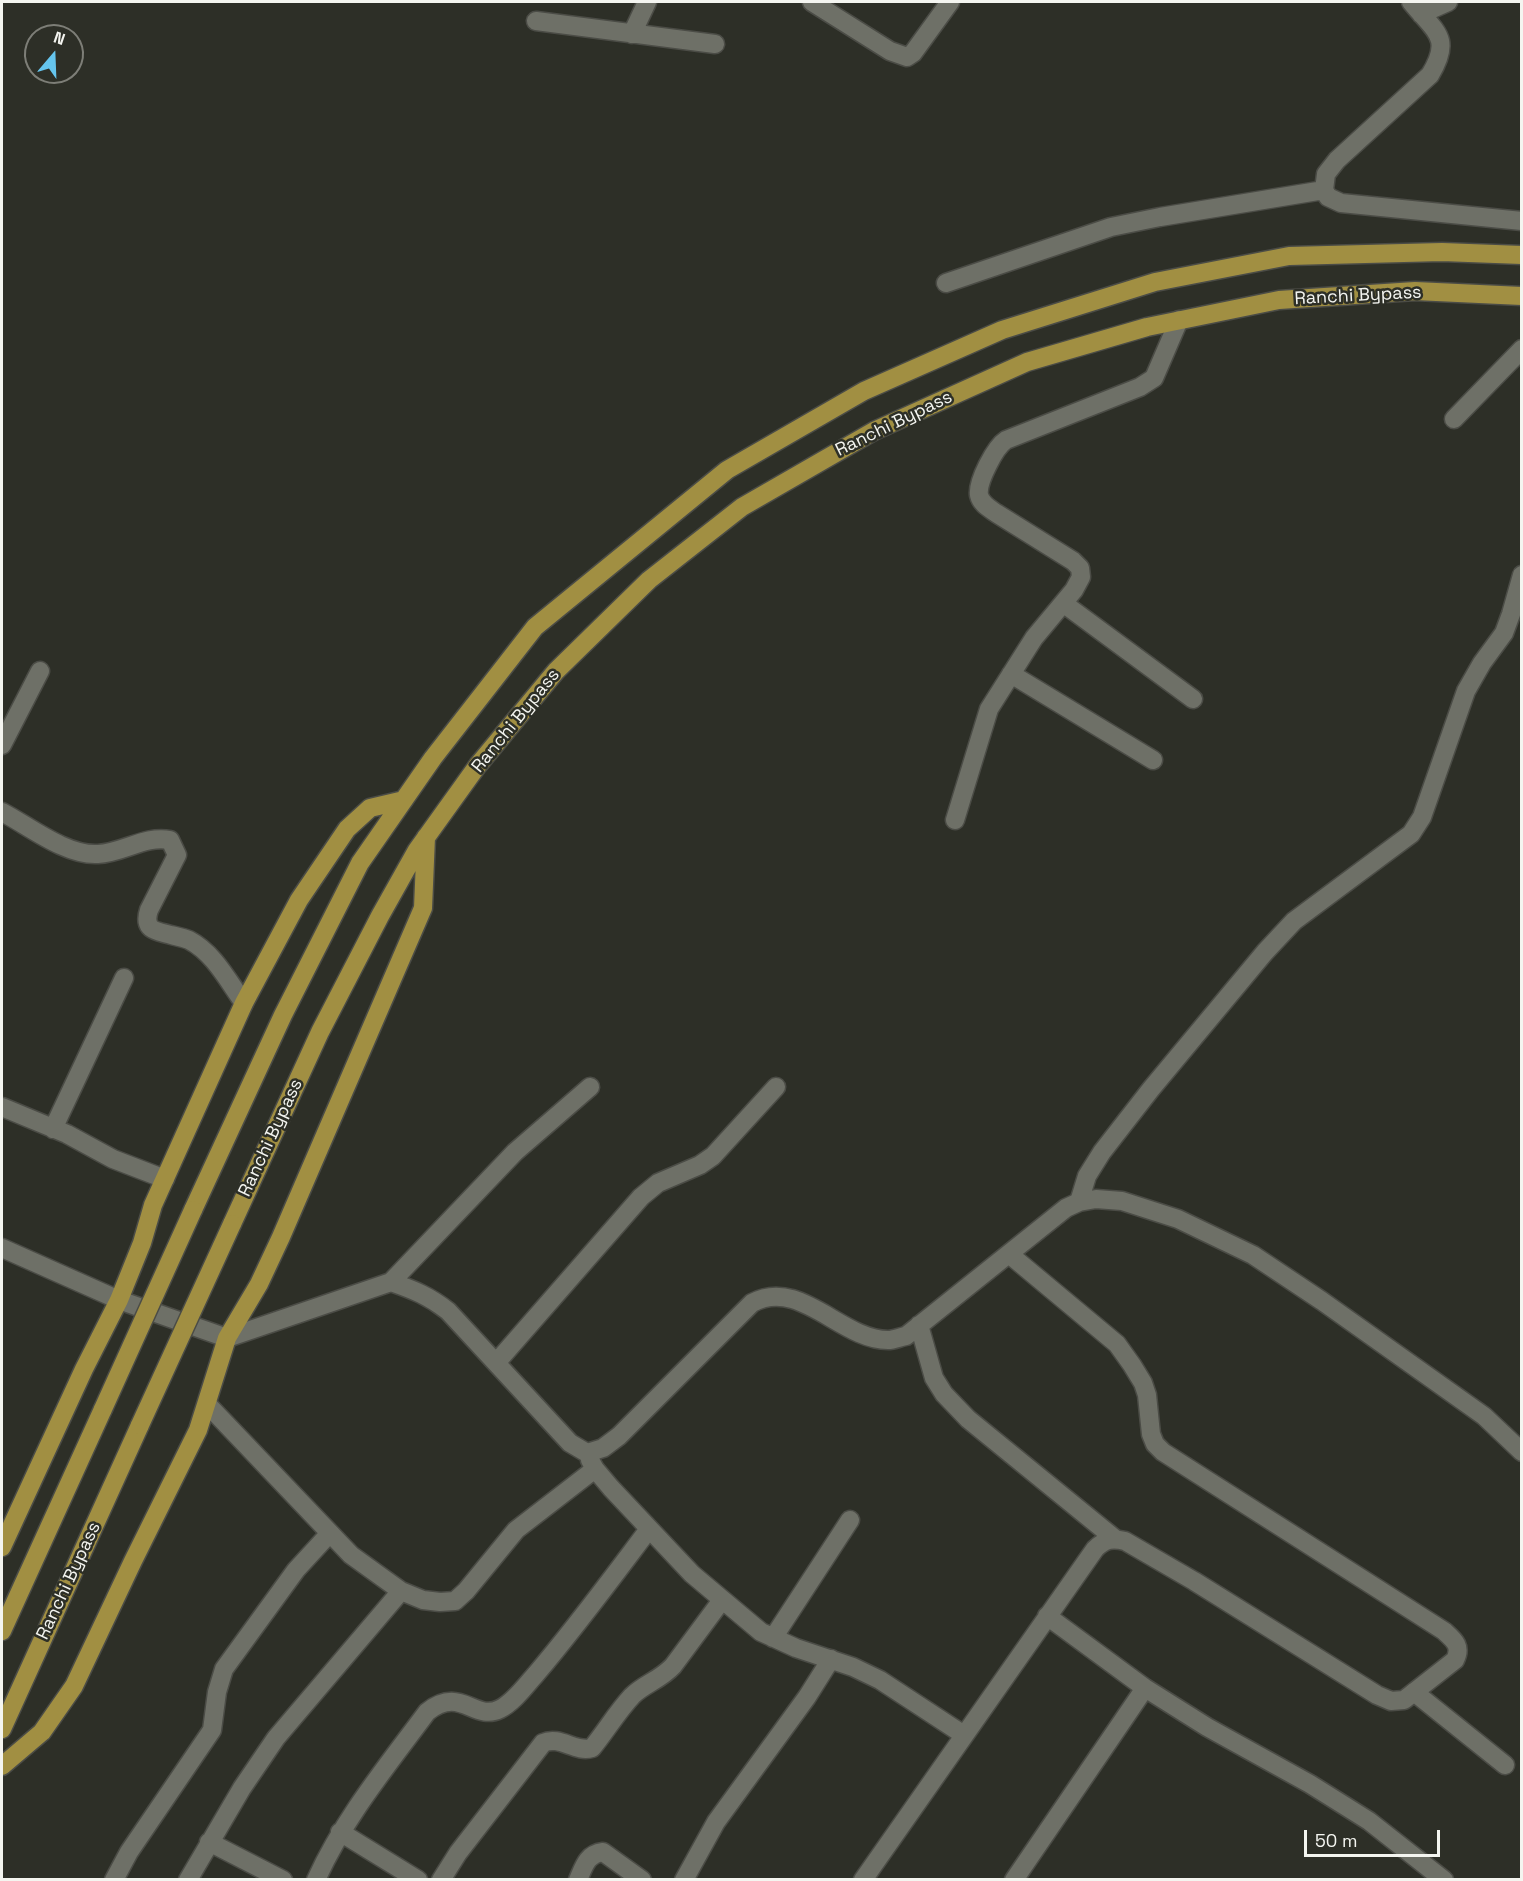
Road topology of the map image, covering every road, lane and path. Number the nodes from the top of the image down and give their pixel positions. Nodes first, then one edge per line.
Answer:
1 (648, 2) edge
2 (812, 2) edge
3 (950, 2) edge
4 (1448, 2) edge
5 (1416, 8) edge
6 (838, 9) edge
7 (536, 21) dead end
8 (632, 34) junction
9 (714, 44) dead end
10 (1324, 190) junction
11 (1521, 220) edge
12 (1521, 255) edge
13 (946, 283) dead end
14 (1521, 296) edge
15 (1179, 321) junction
16 (1521, 349) edge
17 (1454, 418) dead end
18 (1521, 575) edge
19 (1063, 603) junction
20 (40, 671) dead end
21 (1011, 674) junction
22 (1193, 699) dead end
23 (2, 745) edge
24 (1153, 760) dead end
25 (404, 800) junction
26 (2, 812) edge
27 (955, 820) dead end
28 (426, 837) junction
29 (123, 978) dead end
30 (244, 1003) junction
31 (590, 1087) dead end
32 (776, 1087) dead end
33 (2, 1107) edge
34 (53, 1129) junction
35 (165, 1179) junction
36 (1079, 1202) junction
37 (2, 1248) edge
38 (1009, 1254) junction
39 (391, 1282) junction
40 (119, 1300) junction
41 (919, 1325) junction
42 (226, 1338) junction
43 (495, 1363) junction
44 (207, 1404) junction
45 (1521, 1452) edge
46 (591, 1461) junction
47 (850, 1520) dead end
48 (649, 1529) junction
49 (330, 1533) junction
50 (1114, 1538) junction
51 (2, 1547) edge
52 (401, 1591) junction
53 (722, 1600) junction
54 (1047, 1616) junction
55 (2, 1631) edge
56 (773, 1638) junction
57 (831, 1659) junction
58 (1145, 1688) junction
59 (1414, 1692) junction
60 (2, 1729) edge
61 (964, 1735) junction
62 (1505, 1765) dead end
63 (2, 1766) edge
64 (340, 1832) junction
65 (209, 1842) junction
66 (114, 1880) edge
67 (188, 1880) edge
68 (283, 1880) edge
69 (316, 1880) edge
70 (418, 1880) edge
71 (441, 1880) edge
72 (578, 1880) edge
73 (642, 1880) edge
74 (684, 1880) edge
75 (863, 1880) edge
76 (1014, 1880) edge
77 (1444, 1880) edge

1 - 8 street
2 - 6 street
3 - 6 street
4 - 5 street
5 - 10 street
7 - 8 street
8 - 9 street
10 - 11 street
10 - 13 street
12 - 25 main road
14 - 15 main road, Ranchi Bypass
15 - 19 street
15 - 28 main road, Ranchi Bypass
16 - 17 street
18 - 36 street
19 - 21 street
19 - 22 street
20 - 23 street
21 - 24 street
21 - 27 street
25 - 30 main road
25 - 55 main road, bridge
26 - 30 street
28 - 42 main road
28 - 60 main road, Ranchi Bypass, bridge
29 - 34 street
30 - 35 main road
31 - 39 street
32 - 43 street
33 - 34 street
34 - 35 street
35 - 40 main road
36 - 38 street
36 - 45 street
37 - 40 street
38 - 41 street
38 - 59 street
39 - 42 street
39 - 43 street
40 - 42 street
40 - 51 main road
41 - 46 street
41 - 50 street
42 - 44 main road
43 - 46 street
44 - 49 street
44 - 63 main road
46 - 48 street
46 - 52 street
47 - 56 street
48 - 53 street
48 - 64 street
49 - 52 street
49 - 66 street
50 - 54 street
50 - 59 street
52 - 65 street
53 - 56 street
53 - 71 street
54 - 58 street
54 - 61 street
56 - 57 street
57 - 61 street
57 - 74 street
58 - 76 street
58 - 77 street
59 - 62 street
61 - 75 street
64 - 69 street
64 - 70 street
65 - 67 street
65 - 68 street
72 - 73 street

